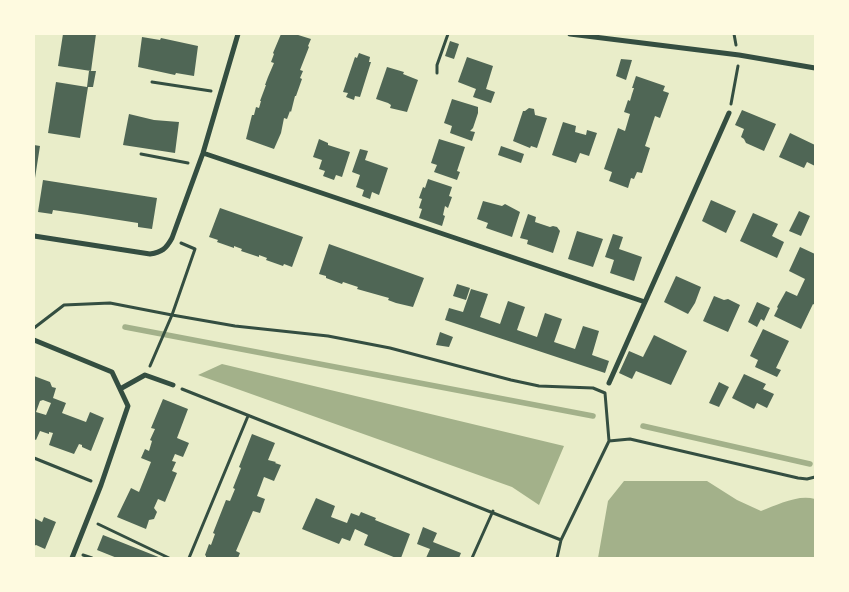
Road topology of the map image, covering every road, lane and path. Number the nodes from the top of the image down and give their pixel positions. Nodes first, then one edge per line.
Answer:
1 (238, 34) edge
2 (448, 34) edge
3 (570, 34) edge
4 (739, 55) junction
5 (815, 68) edge
6 (437, 73) dead end
7 (152, 82) dead end
8 (220, 92) junction
9 (729, 113) joint
10 (203, 153) junction
11 (142, 154) dead end
12 (199, 164) junction
13 (34, 236) edge
14 (172, 238) junction
15 (645, 302) junction
16 (172, 315) junction
17 (34, 328) edge
18 (34, 340) edge
19 (145, 375) junction
20 (609, 383) dead end
21 (172, 385) joint
22 (120, 389) junction
23 (248, 416) junction
24 (609, 440) junction
25 (34, 458) edge
26 (815, 476) edge
27 (101, 485) junction
28 (492, 511) junction
29 (86, 519) junction
30 (561, 540) junction
31 (72, 558) edge
32 (169, 558) edge
33 (189, 558) edge
34 (472, 558) edge
35 (557, 558) edge

1 - 8 street
2 - 6 path
3 - 4 street
4 - 5 street
4 - 9 path
7 - 8 path
8 - 10 street
9 - 15 street
10 - 12 street
10 - 15 street
11 - 12 path
12 - 14 street
13 - 14 street
14 - 16 path
15 - 20 street
16 - 17 path
16 - 19 path
16 - 24 path
18 - 22 street
19 - 21 street
19 - 22 street
21 - 23 path
22 - 27 street
23 - 28 path
23 - 33 path
24 - 26 path
24 - 30 path
25 - 27 path
27 - 29 street
28 - 30 path
28 - 34 path
29 - 31 street
29 - 32 path
30 - 35 path

